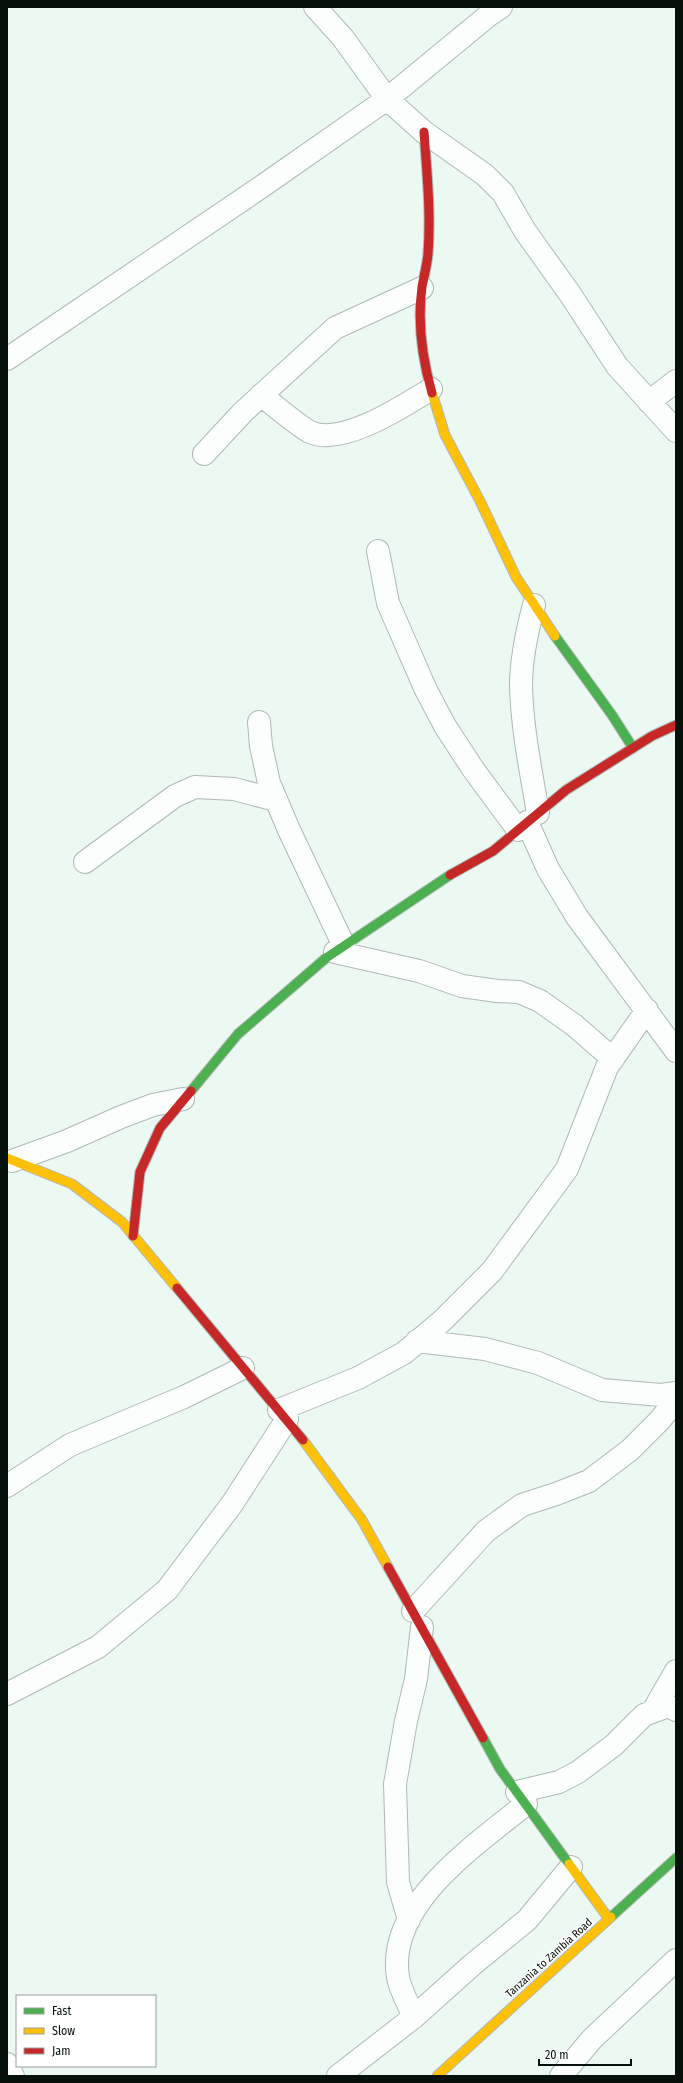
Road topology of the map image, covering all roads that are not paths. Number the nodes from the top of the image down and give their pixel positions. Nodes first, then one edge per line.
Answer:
1 (315, 7) edge
2 (501, 7) edge
3 (387, 99) junction
4 (424, 132) junction
5 (422, 288) junction
6 (7, 359) edge
7 (676, 381) edge
8 (431, 389) junction
9 (261, 395) junction
10 (649, 402) junction
11 (676, 430) edge
12 (204, 454) dead end
13 (378, 551) dead end
14 (534, 605) junction
15 (259, 722) dead end
16 (676, 725) edge
17 (633, 748) junction
18 (276, 800) junction
19 (528, 822) junction
20 (85, 862) dead end
21 (339, 949) junction
22 (646, 1010) junction
23 (676, 1051) edge
24 (612, 1059) junction
25 (183, 1099) junction
26 (9, 1159) edge
27 (133, 1236) junction
28 (418, 1341) junction
29 (243, 1368) junction
30 (676, 1393) edge
31 (676, 1400) edge
32 (283, 1414) junction
33 (7, 1486) edge
34 (418, 1619) junction
35 (676, 1671) edge
36 (7, 1694) edge
37 (676, 1710) edge
38 (653, 1711) junction
39 (522, 1798) junction
40 (676, 1858) edge
41 (571, 1867) junction
42 (609, 1919) junction
43 (409, 1920) junction
44 (676, 1960) edge
45 (414, 2017) junction
46 (7, 2064) edge
47 (14, 2076) edge
48 (338, 2076) edge
49 (437, 2076) edge
50 (561, 2076) edge

1 - 3 street
2 - 3 street
3 - 4 street
3 - 6 street
4 - 5 main road
4 - 10 street
5 - 8 main road
5 - 9 street
7 - 10 street
8 - 9 street
8 - 14 main road
9 - 12 street
10 - 11 street
13 - 19 street
14 - 17 main road
14 - 19 street
15 - 18 street
16 - 17 main road
17 - 19 main road
18 - 20 street
18 - 21 street
19 - 21 main road
19 - 22 street
21 - 24 street
21 - 25 main road
22 - 23 street
22 - 24 street
24 - 28 street
25 - 26 street
25 - 27 main road
26 - 27 main road
27 - 29 main road
28 - 30 street
28 - 32 street
29 - 32 main road
29 - 33 street
31 - 34 street
32 - 34 main road
32 - 36 street
34 - 39 main road
34 - 43 street
35 - 38 street
37 - 38 street
38 - 39 street
39 - 41 main road
39 - 43 street
40 - 42 main road, Tanzania to Zambia Road
41 - 42 main road
41 - 45 street
42 - 49 main road, Tanzania to Zambia Road
43 - 45 street
44 - 50 street
45 - 48 street
46 - 47 street

